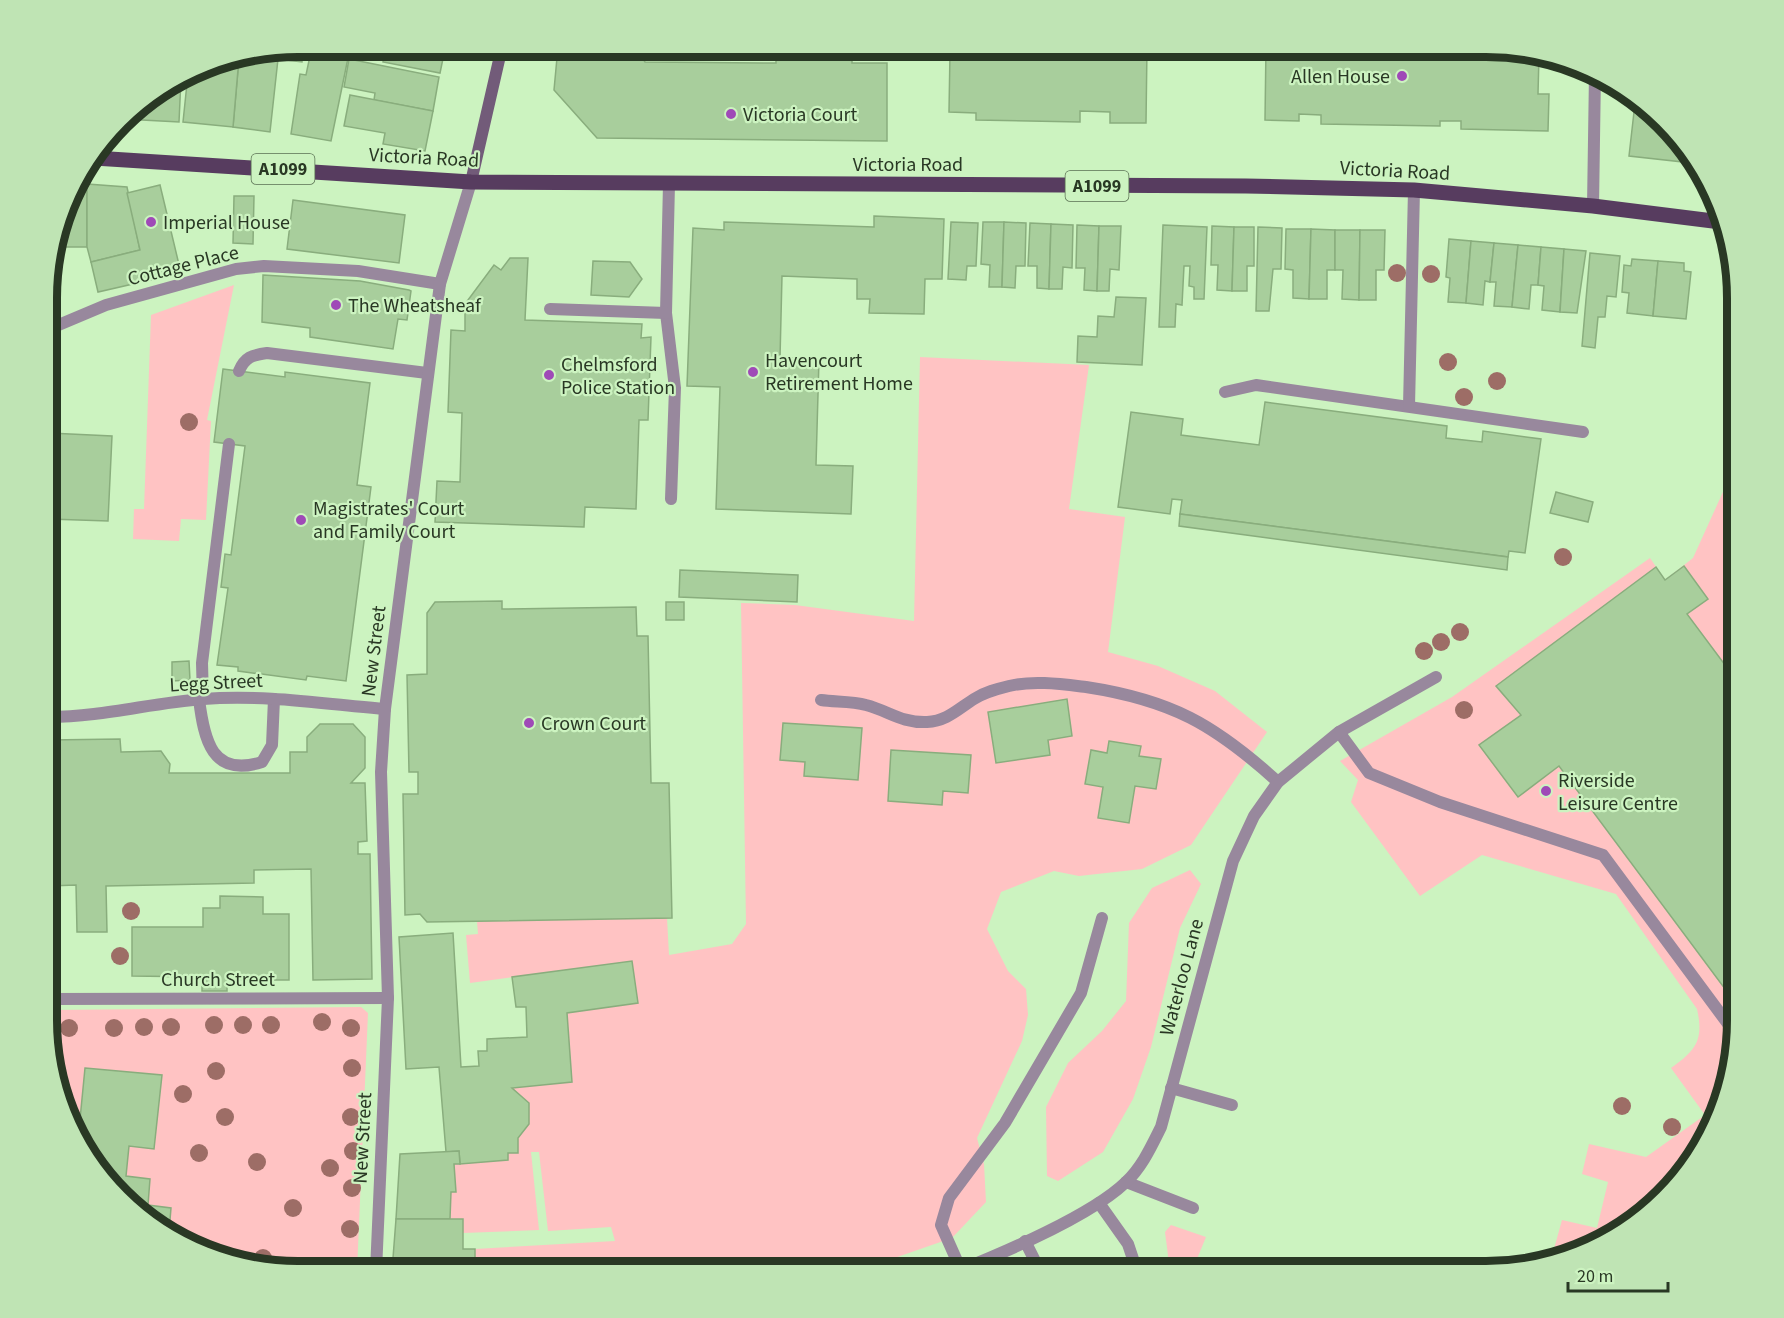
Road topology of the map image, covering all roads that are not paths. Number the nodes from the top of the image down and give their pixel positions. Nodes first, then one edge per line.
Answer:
1 (500, 57) edge
2 (1595, 83) edge
3 (102, 158) edge
4 (471, 182) junction
5 (669, 184) junction
6 (1414, 190) junction
7 (1593, 206) junction
8 (1714, 221) edge
9 (440, 285) junction
10 (550, 309) dead end
11 (666, 313) junction
12 (57, 326) edge
13 (239, 371) dead end
14 (427, 373) junction
15 (1225, 392) dead end
16 (1409, 406) junction
17 (1582, 432) dead end
18 (229, 444) dead end
19 (671, 499) dead end
20 (1436, 677) dead end
21 (201, 699) junction
22 (274, 699) junction
23 (820, 700) dead end
24 (385, 710) junction
25 (57, 717) edge
26 (1339, 732) junction
27 (1278, 782) junction
28 (1102, 918) dead end
29 (388, 998) junction
30 (57, 999) edge
31 (1727, 1022) edge
32 (1171, 1088) junction
33 (1232, 1105) dead end
34 (1126, 1182) junction
35 (1099, 1203) junction
36 (1193, 1208) dead end
37 (1025, 1241) junction
38 (376, 1261) edge
39 (955, 1261) edge
40 (981, 1261) edge
41 (1035, 1261) edge
42 (1134, 1261) edge

1 - 4 main road, New Street
2 - 7 street
3 - 4 main road, Victoria Road / A1099
4 - 5 main road, Victoria Road / A1099
4 - 9 street, New Street
5 - 6 main road, Victoria Road / A1099
5 - 11 street
6 - 7 main road, Victoria Road / A1099
6 - 16 street
7 - 8 main road, Victoria Road / A1099
9 - 12 street, Cottage Place
9 - 14 street, New Street
10 - 11 street
11 - 19 street
13 - 14 street
14 - 24 street, New Street
15 - 16 street
16 - 17 street
18 - 21 street
20 - 26 street, Waterloo Lane
21 - 22 street, Legg Street
21 - 22 street
21 - 25 street, Legg Street
22 - 24 street, Legg Street
23 - 27 street
24 - 29 street, New Street
26 - 27 street, Waterloo Lane
26 - 31 street
27 - 32 street, Waterloo Lane
28 - 39 street
29 - 30 street, Church Street
29 - 38 street, New Street
32 - 33 street
32 - 34 street, Waterloo Lane
34 - 35 street, Waterloo Lane
34 - 36 street
35 - 37 street, Waterloo Lane
35 - 42 street
37 - 40 street, Waterloo Lane
37 - 41 street

